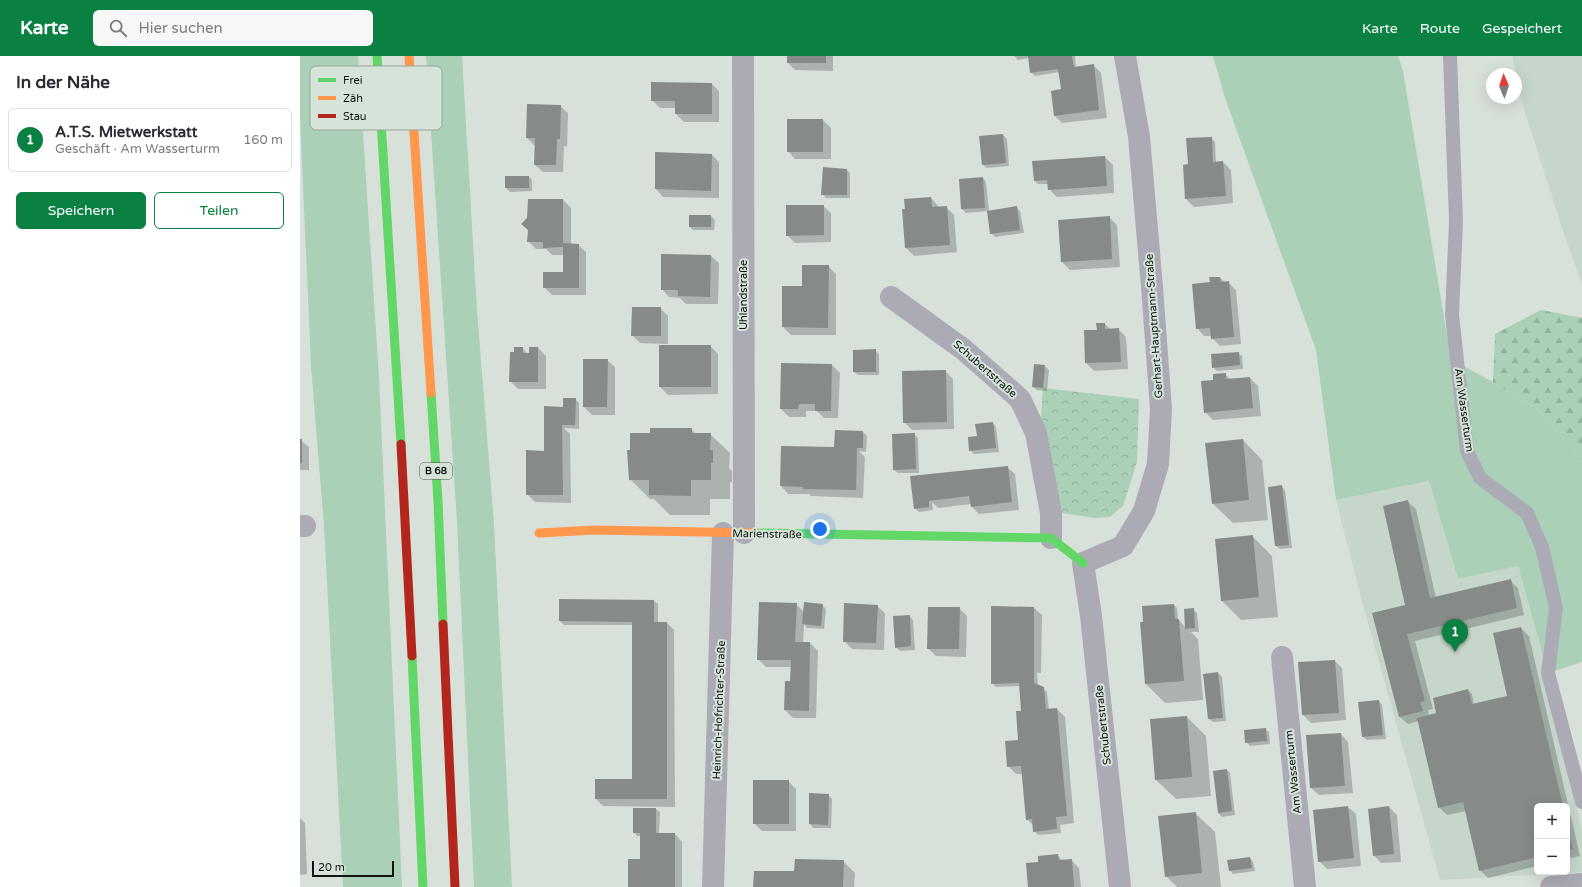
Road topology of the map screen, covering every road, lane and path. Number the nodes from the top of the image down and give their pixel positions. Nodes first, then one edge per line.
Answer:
1 (377, 56) edge
2 (409, 56) edge
3 (742, 56) edge
4 (1125, 56) edge
5 (1450, 56) edge
6 (378, 66) edge
7 (410, 66) edge
8 (382, 130) edge
9 (414, 130) edge
10 (891, 297) dead end
11 (539, 533) dead end
12 (734, 533) junction
13 (1051, 538) junction
14 (1083, 563) junction
15 (1282, 657) dead end
16 (1582, 802) edge
17 (1582, 884) edge
18 (423, 887) edge
19 (456, 887) edge
20 (714, 887) edge
21 (1120, 887) edge
22 (1305, 887) edge
23 (1552, 887) edge

1 - 6 main road, B 68
2 - 7 main road, B 68
3 - 12 street, Uhlandstraße
4 - 14 street, Gerhart-Hauptmann-Straße
5 - 16 lane, Am Wasserturm
8 - 18 main road, B 68
9 - 19 main road, B 68
10 - 13 street, Schubertstraße
11 - 12 main road, Marienstraße
12 - 13 main road, Marienstraße
12 - 20 street, Heinrich-Hofrichter-Straße
13 - 14 main road
14 - 21 street, Schubertstraße
15 - 22 street, Am Wasserturm
17 - 23 street

